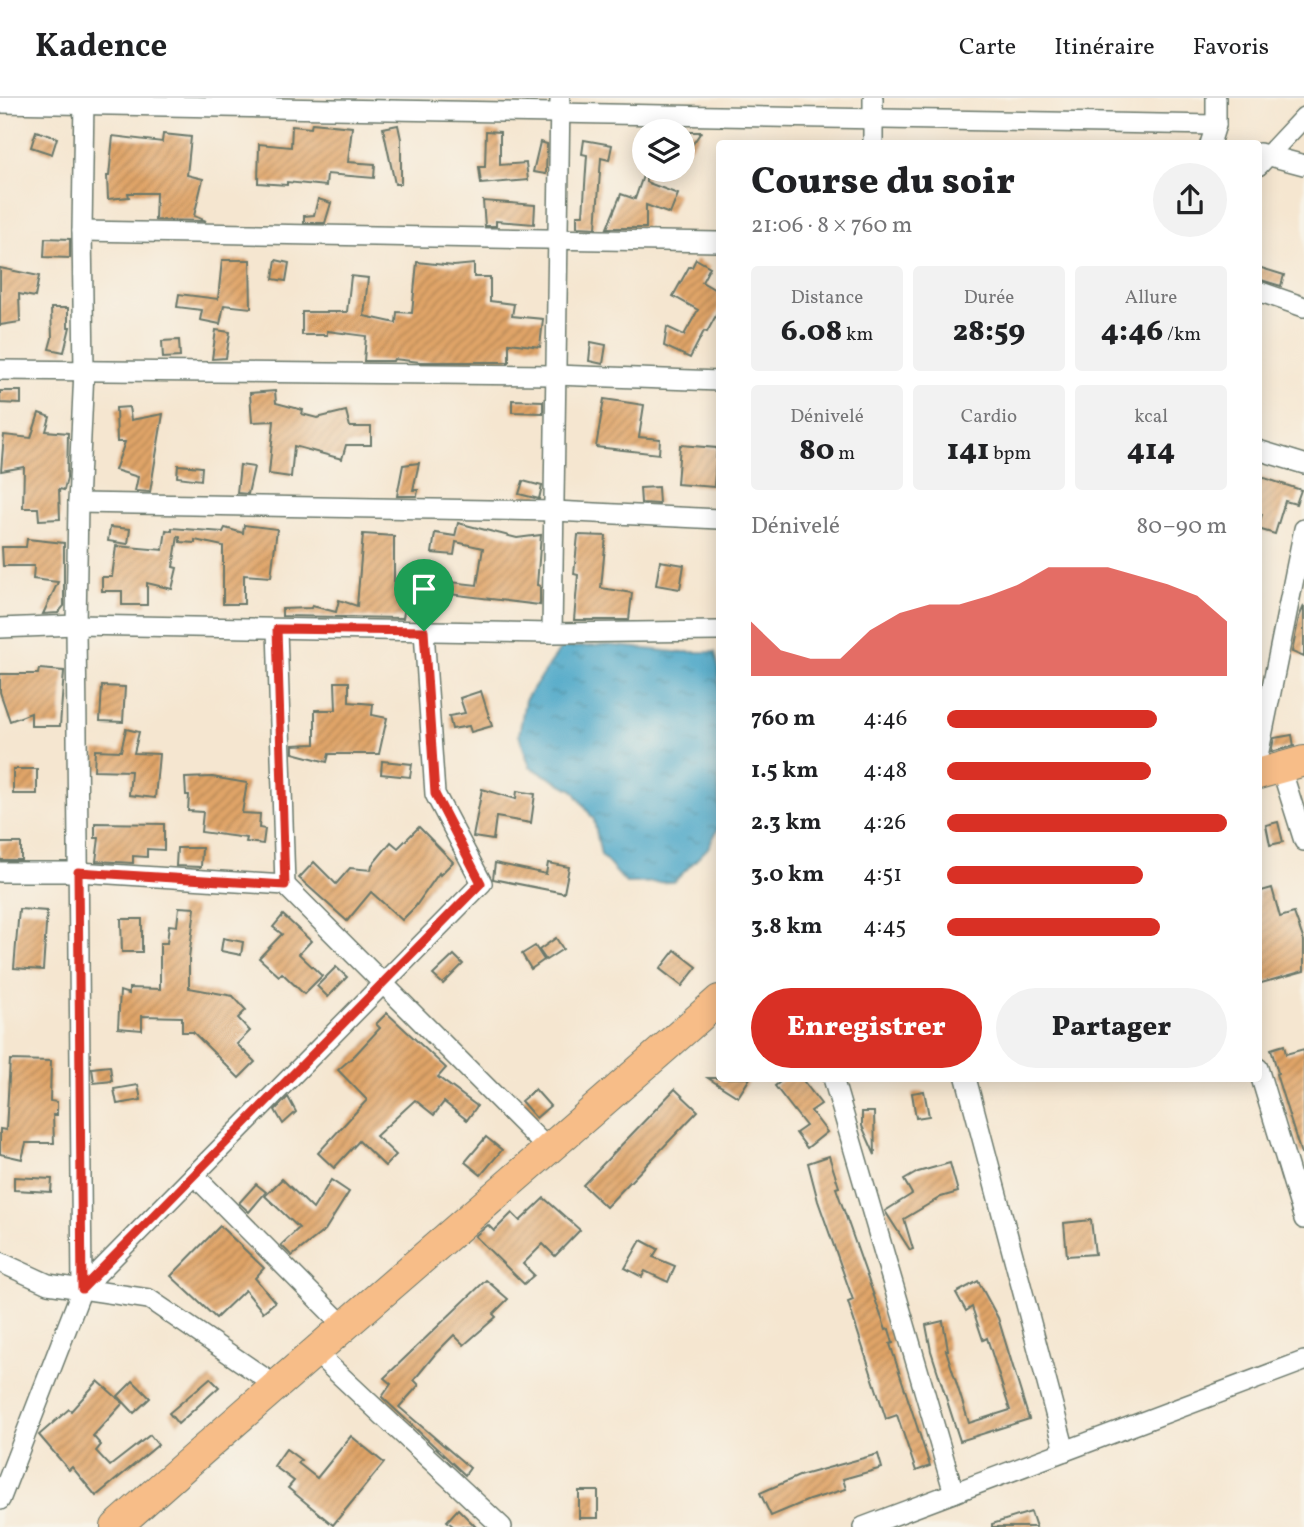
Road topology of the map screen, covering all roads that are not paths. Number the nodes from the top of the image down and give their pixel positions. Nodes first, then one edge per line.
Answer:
1 (873, 98) edge
2 (1216, 98) edge
3 (84, 101) edge
4 (0, 103) edge
5 (560, 106) edge
6 (1304, 117) edge
7 (873, 119) junction
8 (1216, 138) edge
9 (873, 140) edge
10 (1262, 158) edge
11 (1304, 165) edge
12 (82, 231) junction
13 (557, 241) junction
14 (716, 242) edge
15 (1262, 292) edge
16 (1304, 307) edge
17 (0, 370) edge
18 (84, 370) junction
19 (555, 375) junction
20 (716, 381) edge
21 (1262, 451) edge
22 (1304, 464) edge
23 (78, 503) junction
24 (554, 511) junction
25 (716, 519) edge
26 (1304, 529) edge
27 (76, 625) junction
28 (0, 628) edge
29 (277, 629) junction
30 (424, 631) junction
31 (716, 631) edge
32 (552, 633) junction
33 (1275, 765) edge
34 (1304, 841) edge
35 (0, 872) edge
36 (78, 872) junction
37 (285, 885) junction
38 (383, 983) junction
39 (716, 1003) edge
40 (1262, 1081) edge
41 (834, 1082) edge
42 (967, 1082) edge
43 (549, 1150) junction
44 (194, 1175) junction
45 (1304, 1219) edge
46 (0, 1262) edge
47 (82, 1289) junction
48 (344, 1326) junction
49 (314, 1351) junction
50 (1304, 1361) edge
51 (275, 1385) junction
52 (1065, 1451) junction
53 (954, 1493) junction
54 (0, 1500) edge
55 (116, 1527) edge
56 (502, 1527) edge
57 (863, 1527) edge

1 - 7 street
2 - 8 street
3 - 4 street
3 - 5 street
3 - 12 street
5 - 7 street
5 - 13 street
6 - 10 street
7 - 8 street
7 - 9 street
10 - 11 street
12 - 13 street
12 - 18 street
13 - 14 street
13 - 19 street
15 - 16 street
17 - 18 street
18 - 19 street
18 - 23 street
19 - 20 street
19 - 24 street
21 - 22 street
23 - 24 street
23 - 27 street
24 - 25 street
24 - 32 street
26 - 33 street
27 - 28 street
27 - 29 street
27 - 36 street
29 - 30 street
29 - 37 street
30 - 32 street
30 - 38 street
31 - 32 street
33 - 34 street
35 - 36 street
36 - 37 street
36 - 47 street
37 - 38 street
38 - 43 street
38 - 44 street
39 - 43 highway
40 - 45 street
41 - 53 street
42 - 52 street
43 - 48 highway
44 - 47 street
44 - 48 street
46 - 47 street
47 - 51 street
47 - 54 street
48 - 49 highway
49 - 51 highway
49 - 56 street
50 - 52 street
51 - 55 highway
52 - 53 street
53 - 57 street

